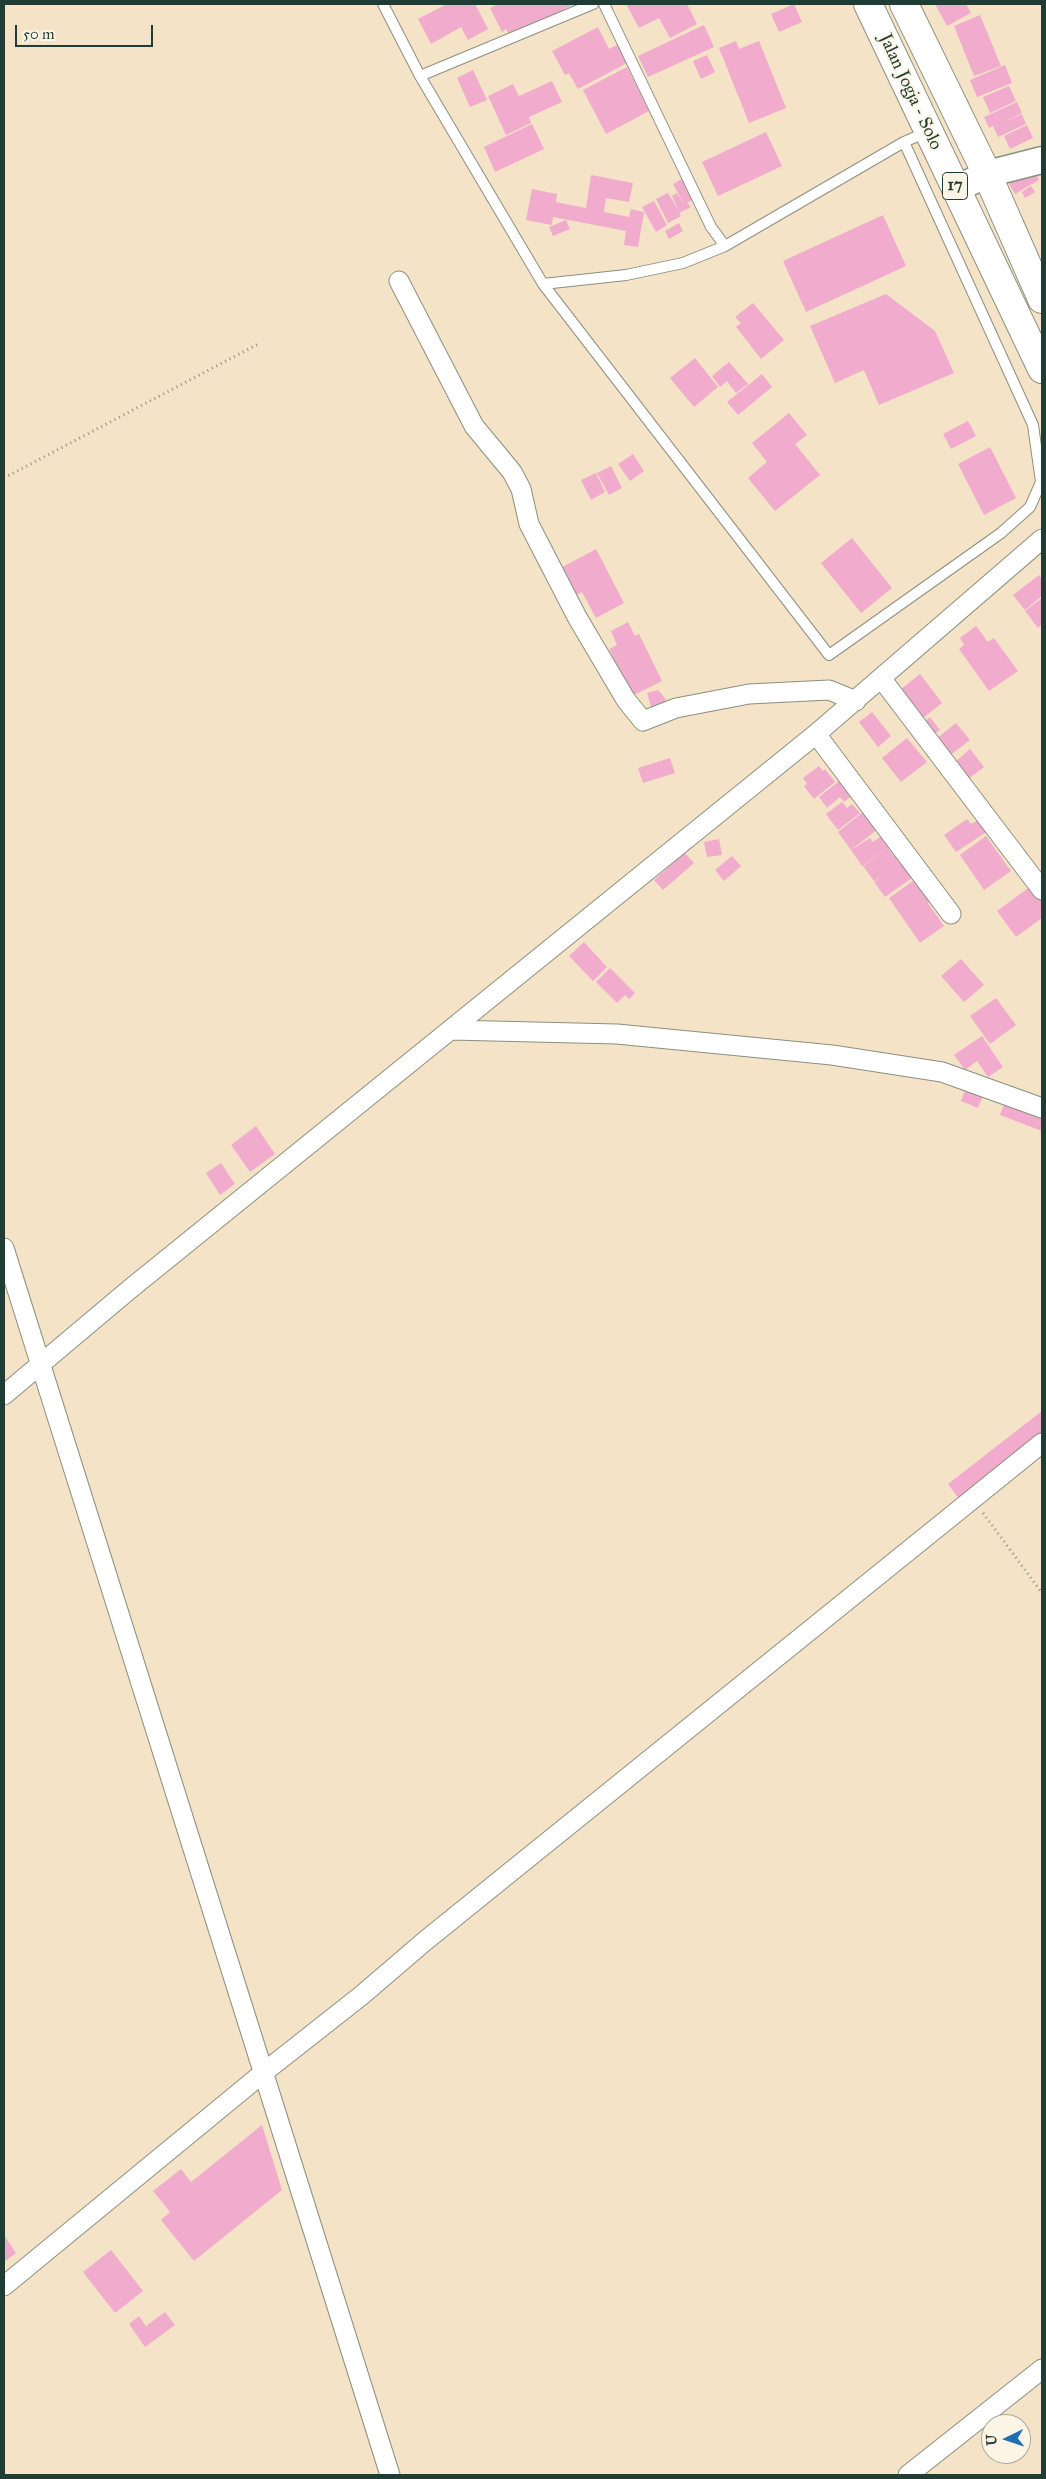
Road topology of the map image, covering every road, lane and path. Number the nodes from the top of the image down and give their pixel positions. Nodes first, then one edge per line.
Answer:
1 (383, 4) edge
2 (593, 4) edge
3 (604, 4) edge
4 (868, 4) edge
5 (904, 4) edge
6 (420, 76) junction
7 (929, 131) junction
8 (904, 142) junction
9 (1042, 160) edge
10 (987, 174) junction
11 (956, 189) junction
12 (725, 246) junction
13 (399, 281) dead end
14 (543, 284) junction
15 (1042, 299) edge
16 (260, 343) dead end
17 (1042, 369) edge
18 (4, 478) edge
19 (1042, 539) edge
20 (881, 678) junction
21 (856, 701) junction
22 (816, 734) junction
23 (1042, 890) edge
24 (952, 914) dead end
25 (451, 1030) junction
26 (1042, 1108) edge
27 (4, 1248) edge
28 (40, 1362) junction
29 (4, 1395) edge
30 (1042, 1443) edge
31 (973, 1500) junction
32 (1042, 1593) edge
33 (263, 2073) junction
34 (4, 2286) edge
35 (1042, 2369) edge
36 (390, 2475) edge
37 (908, 2475) edge

1 - 6 lane
2 - 6 lane
3 - 12 lane
4 - 7 highway, Jalan Jogja - Solo / 17
5 - 10 highway, Jalan Jogja - Solo / 17
6 - 14 lane
7 - 8 lane
7 - 11 highway, Jalan Jogja - Solo / 17
8 - 12 lane
8 - 14 lane
9 - 10 main road
10 - 11 main road
10 - 15 highway, Jalan Jogja - Solo / 17
11 - 17 highway, Jalan Jogja - Solo / 17
12 - 14 lane
13 - 21 street
16 - 18 path
19 - 20 street
20 - 21 street
20 - 23 street
21 - 22 street
22 - 24 street
22 - 25 street
25 - 26 street
25 - 28 street
27 - 28 street
28 - 29 street
28 - 33 street
30 - 31 street
31 - 32 path
31 - 33 street
33 - 34 street
33 - 36 street
35 - 37 street

